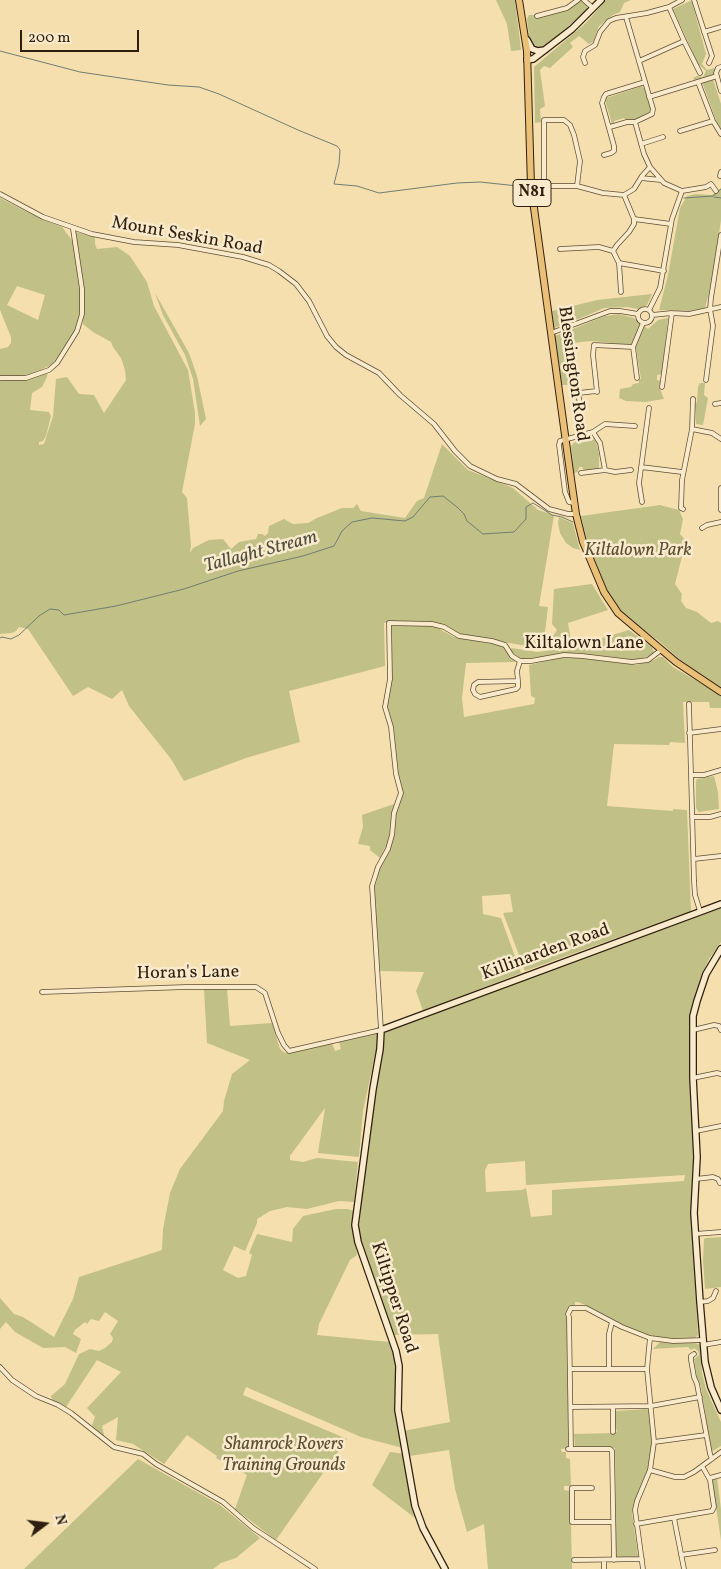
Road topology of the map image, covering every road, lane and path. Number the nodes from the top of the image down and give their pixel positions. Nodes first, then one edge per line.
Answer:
1 (519, 0) edge
2 (578, 0) edge
3 (584, 0) edge
4 (601, 0) edge
5 (682, 0) edge
6 (696, 1) edge
7 (669, 7) junction
8 (593, 8) junction
9 (537, 16) dead end
10 (626, 17) junction
11 (721, 27) edge
12 (704, 32) junction
13 (524, 34) junction
14 (684, 41) junction
15 (545, 50) junction
16 (527, 60) junction
17 (639, 61) junction
18 (585, 63) dead end
19 (709, 63) dead end
20 (721, 67) edge
21 (700, 73) dead end
22 (716, 76) junction
23 (645, 82) junction
24 (698, 82) junction
25 (721, 91) edge
26 (649, 97) junction
27 (713, 121) junction
28 (635, 122) junction
29 (610, 127) junction
30 (680, 131) dead end
31 (721, 134) edge
32 (663, 137) dead end
33 (641, 144) junction
34 (604, 155) dead end
35 (650, 168) junction
36 (641, 178) junction
37 (661, 180) junction
38 (577, 186) junction
39 (682, 191) junction
40 (716, 191) dead end
41 (0, 194) edge
42 (624, 195) junction
43 (634, 219) junction
44 (671, 224) junction
45 (73, 229) junction
46 (721, 235) edge
47 (560, 249) dead end
48 (613, 251) junction
49 (619, 263) junction
50 (664, 271) junction
51 (621, 292) dead end
52 (721, 307) edge
53 (710, 309) junction
54 (649, 310) junction
55 (672, 313) junction
56 (638, 314) junction
57 (652, 315) junction
58 (643, 323) junction
59 (551, 333) junction
60 (634, 347) junction
61 (0, 378) edge
62 (637, 378) dead end
63 (706, 380) dead end
64 (662, 386) dead end
65 (693, 399) dead end
66 (721, 403) edge
67 (715, 404) dead end
68 (649, 408) dead end
69 (581, 410) dead end
70 (635, 426) dead end
71 (692, 428) junction
72 (593, 432) junction
73 (566, 439) junction
74 (721, 439) edge
75 (641, 467) junction
76 (604, 470) junction
77 (631, 470) dead end
78 (682, 472) junction
79 (582, 473) dead end
80 (721, 488) edge
81 (642, 502) dead end
82 (683, 509) dead end
83 (721, 510) edge
84 (576, 514) junction
85 (721, 522) edge
86 (702, 528) dead end
87 (661, 650) junction
88 (520, 661) junction
89 (518, 681) junction
90 (721, 692) edge
91 (688, 704) dead end
92 (721, 729) edge
93 (690, 733) junction
94 (721, 770) edge
95 (691, 775) junction
96 (721, 814) edge
97 (692, 817) junction
98 (721, 856) edge
99 (694, 859) junction
100 (721, 904) edge
101 (700, 911) junction
102 (720, 952) edge
103 (42, 992) dead end
104 (381, 1030) junction
105 (693, 1030) junction
106 (721, 1030) edge
107 (721, 1074) edge
108 (693, 1078) junction
109 (721, 1126) edge
110 (696, 1131) junction
111 (696, 1179) junction
112 (720, 1183) edge
113 (721, 1232) edge
114 (695, 1234) junction
115 (716, 1291) dead end
116 (700, 1302) junction
117 (612, 1322) junction
118 (650, 1338) junction
119 (703, 1342) junction
120 (721, 1342) edge
121 (694, 1354) dead end
122 (0, 1368) edge
123 (570, 1369) junction
124 (609, 1369) junction
125 (648, 1369) junction
126 (700, 1397) junction
127 (650, 1406) junction
128 (720, 1406) edge
129 (571, 1407) junction
130 (613, 1407) junction
131 (613, 1432) dead end
132 (706, 1435) junction
133 (654, 1442) junction
134 (721, 1452) edge
135 (712, 1459) junction
136 (702, 1466) junction
137 (650, 1470) junction
138 (721, 1476) edge
139 (710, 1478) junction
140 (721, 1483) edge
141 (592, 1488) dead end
142 (674, 1518) junction
143 (613, 1522) junction
144 (636, 1524) junction
145 (715, 1550) dead end
146 (681, 1555) junction
147 (642, 1559) junction
148 (574, 1560) dead end
149 (604, 1560) junction
150 (614, 1560) junction
151 (314, 1569) edge
152 (445, 1569) edge
153 (604, 1569) edge
154 (643, 1569) edge
155 (684, 1569) edge

1 - 13 main road, Blessington Road / N81
2 - 9 street
3 - 8 street
4 - 8 street
5 - 7 street
6 - 12 street
7 - 10 street
7 - 14 street
8 - 15 street
10 - 17 street
10 - 18 street
11 - 12 street
12 - 19 street
13 - 15 street
13 - 16 main road, Blessington Road / N81
14 - 17 street
14 - 21 street
15 - 16 street
16 - 59 main road, Blessington Road / N81
17 - 23 street
20 - 22 street
22 - 24 street
22 - 25 street
23 - 26 street
23 - 29 street
24 - 26 street
24 - 27 street
26 - 28 street
27 - 30 street
27 - 31 street
28 - 29 street
28 - 33 street
29 - 34 street
32 - 33 street
33 - 35 street
35 - 36 street
35 - 37 street
36 - 37 street
36 - 42 street
37 - 39 street
38 - 38 street
38 - 42 street
39 - 40 street
39 - 44 street
41 - 45 street, Mount Seskin Road
42 - 43 street
43 - 44 street
43 - 48 street
44 - 50 street
45 - 61 street
45 - 84 street, Mount Seskin Road
46 - 53 street
47 - 48 street
48 - 49 street
49 - 50 street
49 - 51 street
50 - 54 street
52 - 53 street
53 - 55 street
53 - 63 street
54 - 56 street
54 - 57 street
55 - 57 street
55 - 64 street
56 - 58 street
56 - 59 street
57 - 58 street
58 - 60 street
59 - 73 main road, Blessington Road / N81
60 - 62 street
60 - 69 street
65 - 71 street
66 - 67 street
68 - 75 street
70 - 72 street
71 - 74 street
71 - 78 street
72 - 73 street
72 - 76 street
73 - 84 main road, Blessington Road / N81
75 - 78 street
75 - 81 street
76 - 77 street
76 - 79 street
78 - 82 street
80 - 83 street
84 - 87 main road, Blessington Road / N81
85 - 86 street
87 - 88 street, Kiltalown Lane
87 - 90 main road, Blessington Road / N81
88 - 89 street
88 - 104 street, Kiltalown Lane
89 - 89 street
91 - 93 street
92 - 93 street
93 - 95 street
94 - 95 street
95 - 97 street
96 - 97 street
97 - 99 street
98 - 99 street
99 - 101 street
100 - 101 street, Killinarden Road
101 - 104 street, Killinarden Road
102 - 105 street
103 - 104 street, Horan's Lane
104 - 152 street, Kiltipper Road
105 - 106 street
105 - 108 street
107 - 108 street
108 - 110 street
109 - 110 street
110 - 111 street
111 - 112 street
111 - 114 street
113 - 114 street
114 - 116 street
115 - 116 street
116 - 119 street
117 - 118 street
117 - 123 street
117 - 124 street
118 - 119 street
118 - 125 street
119 - 120 street
119 - 128 street
121 - 126 street
122 - 151 street
123 - 124 street
123 - 129 street
124 - 125 street
125 - 127 street
126 - 127 street
126 - 132 street
127 - 130 street
127 - 133 street
129 - 130 street
129 - 143 street
130 - 131 street
132 - 133 street
132 - 135 street
133 - 137 street
134 - 135 street
135 - 136 street
136 - 137 street
136 - 139 street
137 - 144 street
138 - 139 street
138 - 140 street
139 - 142 street
141 - 143 street
142 - 144 street
142 - 146 street
143 - 150 street
144 - 147 street
145 - 146 street
146 - 155 street
147 - 150 street
147 - 154 street
148 - 149 street
149 - 150 street
149 - 153 street

